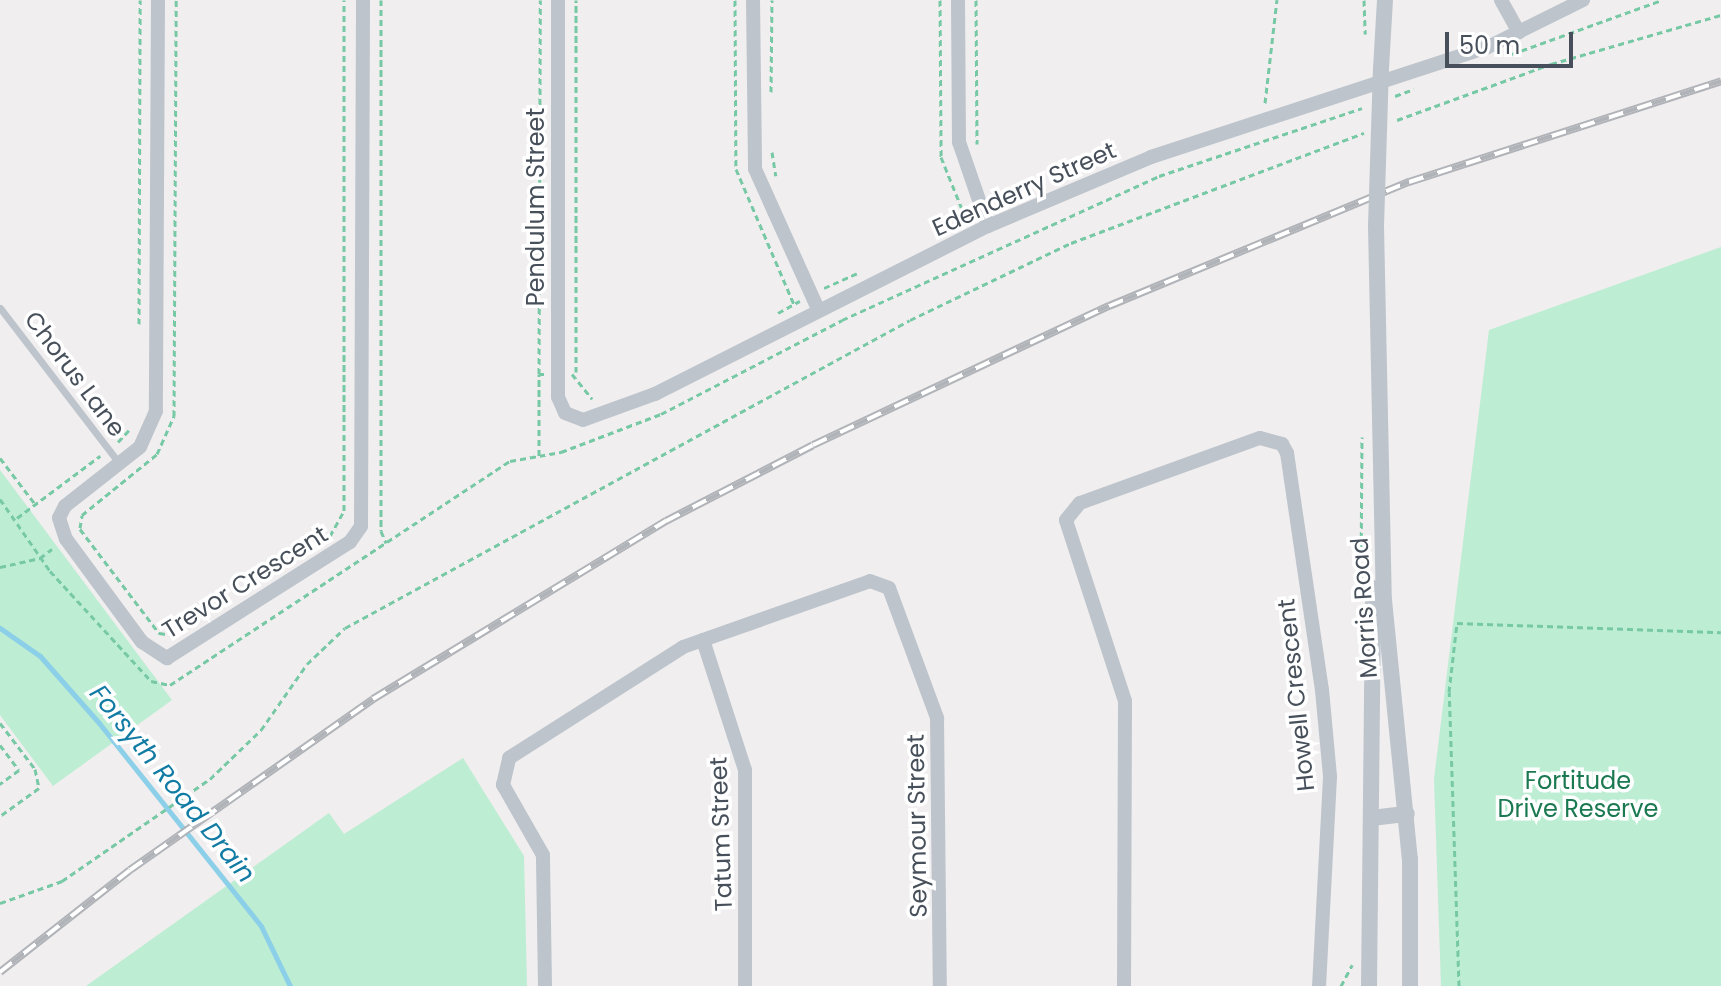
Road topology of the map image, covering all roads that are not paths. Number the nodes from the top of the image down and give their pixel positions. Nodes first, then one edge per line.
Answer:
1 (158, 0) edge
2 (363, 0) edge
3 (558, 0) edge
4 (753, 0) edge
5 (958, 0) edge
6 (1382, 0) edge
7 (1501, 0) edge
8 (1583, 0) edge
9 (1519, 32) junction
10 (988, 226) junction
11 (1376, 226) junction
12 (0, 308) edge
13 (818, 309) junction
14 (565, 413) joint
15 (119, 463) junction
16 (703, 640) junction
17 (1407, 814) junction
18 (1372, 818) junction
19 (545, 986) edge
20 (745, 986) edge
21 (940, 986) edge
22 (1124, 986) edge
23 (1319, 986) edge
24 (1369, 986) edge
25 (1410, 986) edge

1 - 15 street, Trevor Crescent
2 - 15 street, Trevor Crescent
3 - 14 street, Pendulum Street
4 - 13 street
5 - 10 street
6 - 11 street, Morris Road, bridge
7 - 9 street
8 - 9 street, Edenderry Street
9 - 10 street, Edenderry Street
10 - 13 street, Edenderry Street
11 - 17 street, Morris Road
11 - 18 street, Morris Road
12 - 15 lane, Chorus Lane
13 - 14 street, Edenderry Street
16 - 19 street
16 - 20 street, Tatum Street
16 - 21 street, Seymour Street
17 - 18 street
17 - 25 street, Morris Road
18 - 24 street, Morris Road
22 - 23 street, Howell Crescent

